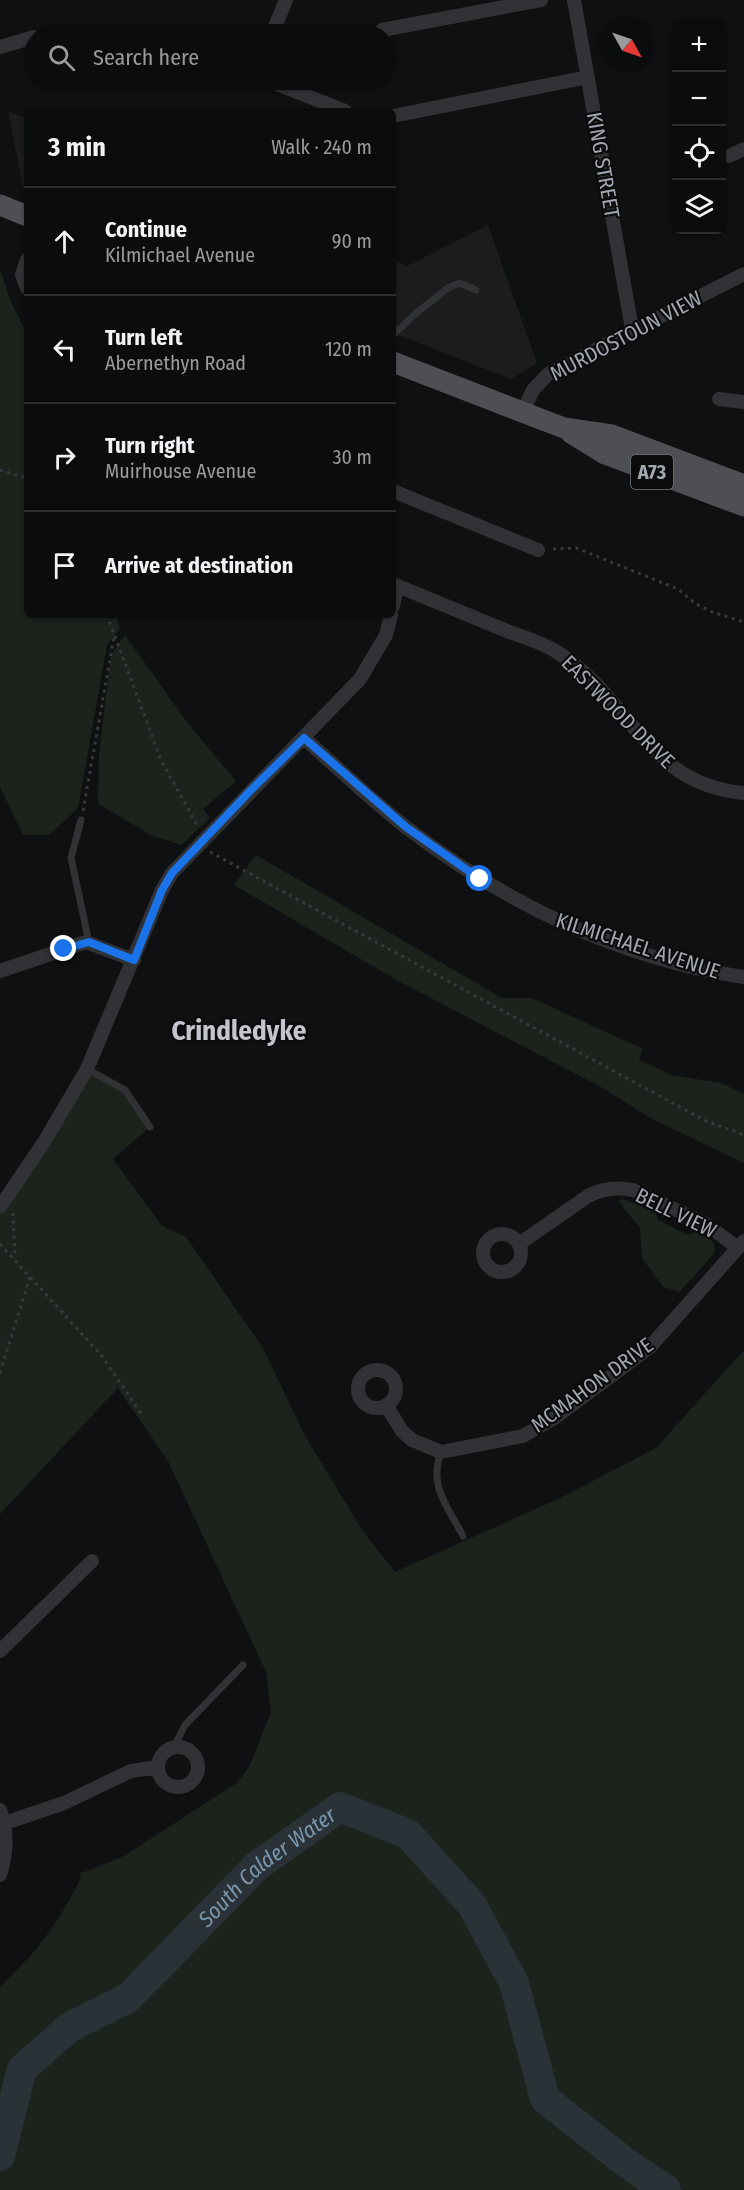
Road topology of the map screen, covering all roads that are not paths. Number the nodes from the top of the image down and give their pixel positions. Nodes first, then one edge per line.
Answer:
1 (286, 0) edge
2 (541, 0) edge
3 (574, 0) edge
4 (276, 24) edge
5 (396, 27) edge
6 (24, 40) edge
7 (0, 47) edge
8 (588, 77) junction
9 (292, 90) edge
10 (337, 108) edge
11 (396, 115) edge
12 (744, 148) edge
13 (729, 156) dead end
14 (0, 205) edge
15 (24, 215) edge
16 (744, 274) edge
17 (476, 290) dead end
18 (632, 329) junction
19 (396, 332) edge
20 (396, 363) edge
21 (719, 399) dead end
22 (744, 402) edge
23 (522, 413) junction
24 (564, 428) junction
25 (744, 485) edge
26 (396, 492) edge
27 (744, 506) edge
28 (538, 550) road end
29 (396, 585) edge
30 (391, 618) edge
31 (304, 738) junction
32 (744, 793) edge
33 (81, 820) dead end
34 (89, 942) junction
35 (134, 960) junction
36 (0, 971) edge
37 (744, 977) edge
38 (87, 1069) junction
39 (150, 1126) dead end
40 (0, 1207) edge
41 (519, 1244) dead end
42 (741, 1244) edge
43 (386, 1405) dead end
44 (441, 1452) junction
45 (463, 1536) dead end
46 (92, 1561) dead end
47 (0, 1651) edge
48 (243, 1665) dead end
49 (174, 1747) junction
50 (158, 1767) junction
51 (2, 1817) edge
52 (0, 1875) edge

1 - 4 street
2 - 5 street
3 - 8 street, KING STREET
6 - 7 street
8 - 11 street
8 - 18 street, KING STREET
9 - 10 street
12 - 13 street
14 - 15 main road
16 - 18 street, MURDOSTOUN VIEW
17 - 19 lane
18 - 23 street, MURDOSTOUN VIEW
20 - 23 main road, A73
21 - 22 street
23 - 24 main road, A73
24 - 25 main road, A73
24 - 27 main road, A73
26 - 28 street
29 - 32 street, EASTWOOD DRIVE
30 - 31 street
31 - 35 street
31 - 37 street, KILMICHAEL AVENUE
33 - 34 lane
34 - 35 street
34 - 36 street
35 - 38 street
38 - 39 lane
38 - 40 street
41 - 42 street, BELL VIEW
42 - 44 street, MCMAHON DRIVE
43 - 44 street
44 - 45 lane
46 - 47 street
48 - 49 lane
49 - 50 street
49 - 50 street
50 - 51 street
51 - 52 street

